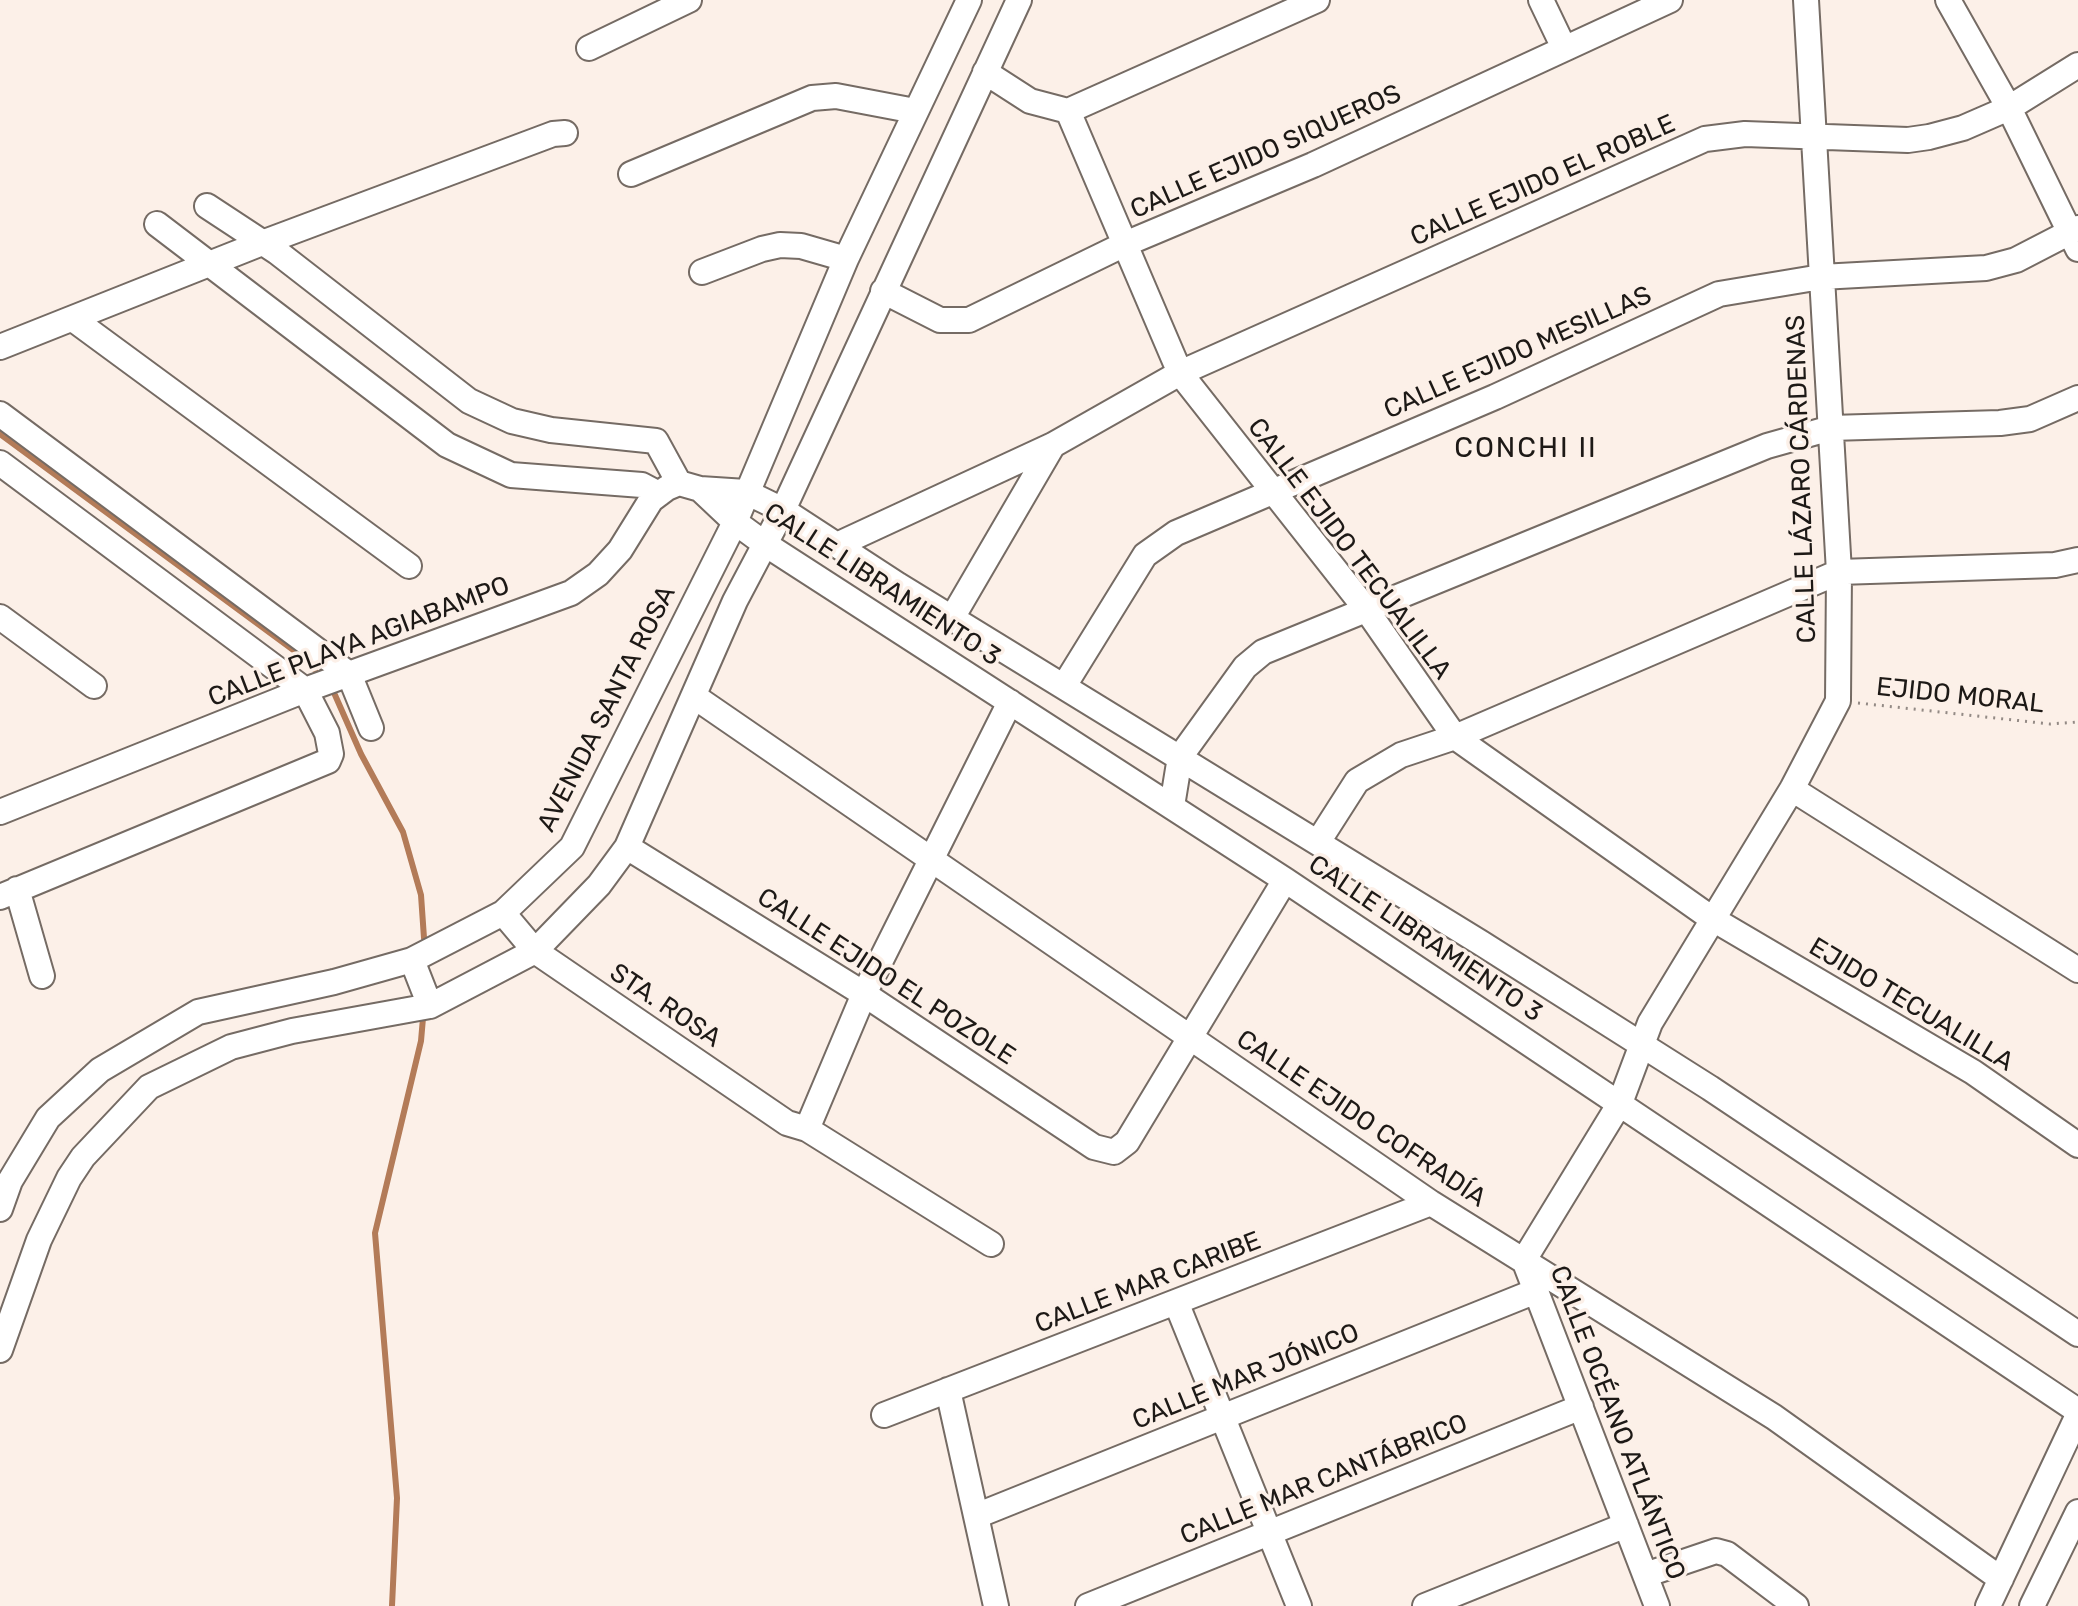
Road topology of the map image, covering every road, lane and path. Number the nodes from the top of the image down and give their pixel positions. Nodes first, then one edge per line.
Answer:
1 (689, 0) edge
2 (969, 0) edge
3 (1019, 0) edge
4 (1317, 0) edge
5 (1541, 0) edge
6 (1670, 0) edge
7 (1806, 0) edge
8 (1948, 0) edge
9 (589, 48) dead end
10 (1564, 48) junction
11 (2078, 65) edge
12 (985, 72) junction
13 (2009, 108) junction
14 (915, 111) junction
15 (1068, 111) junction
16 (565, 133) dead end
17 (1812, 134) junction
18 (631, 174) dead end
19 (207, 206) dead end
20 (157, 224) dead end
21 (2075, 237) edge
22 (262, 243) junction
23 (1125, 244) junction
24 (846, 259) junction
25 (210, 264) junction
26 (702, 272) dead end
27 (1821, 277) junction
28 (883, 291) junction
29 (73, 319) junction
30 (0, 347) edge
31 (1180, 373) junction
32 (2078, 398) edge
33 (0, 414) edge
34 (1831, 428) junction
35 (1053, 445) junction
36 (0, 463) edge
37 (680, 489) junction
38 (746, 492) junction
39 (1270, 492) junction
40 (783, 510) junction
41 (735, 522) junction
42 (765, 544) junction
43 (837, 545) junction
44 (2078, 560) edge
45 (409, 566) dead end
46 (1839, 572) junction
47 (1366, 609) junction
48 (0, 617) edge
49 (952, 618) junction
50 (349, 674) junction
51 (94, 686) dead end
52 (1064, 686) junction
53 (305, 690) junction
54 (695, 697) junction
55 (1838, 701) junction
56 (1010, 702) junction
57 (2078, 722) edge
58 (371, 728) dead end
59 (1455, 737) junction
60 (1180, 757) junction
61 (1792, 789) junction
62 (1172, 806) junction
63 (0, 812) edge
64 (1318, 842) junction
65 (627, 847) junction
66 (929, 860) junction
67 (1285, 880) junction
68 (9, 893) edge
69 (503, 913) junction
70 (1711, 918) junction
71 (535, 951) junction
72 (412, 960) junction
73 (2078, 970) edge
74 (42, 976) dead end
75 (864, 994) junction
76 (430, 1006) junction
77 (1189, 1038) junction
78 (1642, 1047) junction
79 (1620, 1103) junction
80 (807, 1129) junction
81 (2078, 1145) edge
82 (1431, 1203) junction
83 (0, 1209) edge
84 (991, 1244) dead end
85 (1524, 1260) junction
86 (1536, 1291) junction
87 (1176, 1302) junction
88 (2078, 1334) edge
89 (0, 1350) edge
90 (948, 1390) junction
91 (1581, 1407) junction
92 (2078, 1413) edge
93 (884, 1415) dead end
94 (1222, 1416) junction
95 (2078, 1512) edge
96 (976, 1516) junction
97 (1626, 1525) junction
98 (1269, 1532) junction
99 (1645, 1575) junction
100 (2001, 1579) junction
101 (2038, 1604) edge
102 (996, 1606) edge
103 (1088, 1606) edge
104 (1299, 1606) edge
105 (1425, 1606) edge
106 (1657, 1606) edge
107 (1796, 1606) edge
108 (1988, 1606) edge

1 - 9 street
2 - 14 street, AVENIDA SANTA ROSA
3 - 12 street
4 - 15 street
5 - 10 street
6 - 10 street, CALLE EJIDO SIQUEROS
7 - 17 street, CALLE LÁZARO CÁRDENAS
8 - 13 street
10 - 23 street, CALLE EJIDO SIQUEROS
11 - 13 street, CALLE EJIDO EL ROBLE
12 - 15 street
12 - 28 street
13 - 17 street, CALLE EJIDO EL ROBLE
13 - 21 street
14 - 18 street
14 - 24 street, AVENIDA SANTA ROSA
15 - 23 street, CALLE EJIDO TECUALILLA
16 - 22 street
17 - 27 street, CALLE LÁZARO CÁRDENAS
17 - 31 street, CALLE EJIDO EL ROBLE
19 - 22 street
20 - 25 street
21 - 27 street, CALLE EJIDO MESILLAS
22 - 25 street
22 - 37 street
23 - 28 street, CALLE EJIDO SIQUEROS
23 - 31 street, CALLE EJIDO TECUALILLA
24 - 26 street
24 - 38 street, AVENIDA SANTA ROSA
25 - 29 street
25 - 37 street
27 - 34 street, CALLE LÁZARO CÁRDENAS
27 - 39 street, CALLE EJIDO MESILLAS
28 - 40 street
29 - 30 street
29 - 45 street
31 - 35 street, CALLE EJIDO EL ROBLE
31 - 39 street, CALLE EJIDO TECUALILLA
32 - 34 street
33 - 50 street
34 - 46 street, CALLE LÁZARO CÁRDENAS
34 - 47 street
35 - 43 street, CALLE EJIDO EL ROBLE
35 - 49 street
36 - 53 street
37 - 38 street
37 - 41 street, CALLE LIBRAMIENTO 3
37 - 50 street, CALLE PLAYA AGIABAMPO
38 - 40 street, CALLE LIBRAMIENTO 3
38 - 41 street, AVENIDA SANTA ROSA
39 - 47 street, CALLE EJIDO TECUALILLA
39 - 52 street, CALLE EJIDO MESILLAS
40 - 42 street
40 - 43 street, CALLE LIBRAMIENTO 3
41 - 42 street, CALLE LIBRAMIENTO 3
41 - 69 street, AVENIDA SANTA ROSA
42 - 54 street
42 - 56 street, CALLE LIBRAMIENTO 3
43 - 49 street, CALLE LIBRAMIENTO 3
44 - 46 street
46 - 55 street, CALLE LÁZARO CÁRDENAS
46 - 59 street
47 - 59 street, CALLE EJIDO TECUALILLA
47 - 60 street
48 - 51 street
49 - 52 street, CALLE LIBRAMIENTO 3
50 - 53 street, CALLE PLAYA AGIABAMPO
50 - 58 street
52 - 60 street, CALLE LIBRAMIENTO 3
53 - 63 street, CALLE PLAYA AGIABAMPO
53 - 68 street
54 - 65 street
54 - 66 street, CALLE EJIDO COFRADÍA
55 - 57 path, EJIDO MORAL
55 - 61 street, CALLE LÁZARO CÁRDENAS
56 - 62 street, CALLE LIBRAMIENTO 3
56 - 66 street
59 - 64 street
59 - 70 street, CALLE EJIDO TECUALILLA
60 - 62 street
60 - 64 street, CALLE LIBRAMIENTO 3
61 - 70 street, CALLE LÁZARO CÁRDENAS
61 - 73 street
62 - 67 street, CALLE LIBRAMIENTO 3
64 - 78 street, CALLE LIBRAMIENTO 3
65 - 71 street
65 - 75 street, CALLE EJIDO EL POZOLE
66 - 75 street
66 - 77 street, CALLE EJIDO COFRADÍA
67 - 77 street
67 - 79 street, CALLE LIBRAMIENTO 3
68 - 74 street
69 - 71 street, STA. ROSA
69 - 72 street, AVENIDA SANTA ROSA
70 - 78 street, CALLE LÁZARO CÁRDENAS
70 - 81 street, EJIDO TECUALILLA
71 - 76 street
71 - 80 street, STA. ROSA
72 - 76 street
72 - 83 street, AVENIDA SANTA ROSA
75 - 77 street, CALLE EJIDO EL POZOLE
75 - 80 street
76 - 89 street
77 - 82 street, CALLE EJIDO COFRADÍA
78 - 79 street, CALLE LÁZARO CÁRDENAS
78 - 88 street, CALLE LIBRAMIENTO 3
79 - 85 street, CALLE LÁZARO CÁRDENAS
79 - 92 street, CALLE LIBRAMIENTO 3
80 - 84 street, STA. ROSA
82 - 85 street, CALLE EJIDO COFRADÍA
82 - 87 street, CALLE MAR CARIBE
85 - 86 street, CALLE OCÉANO ATLÁNTICO
85 - 100 street, CALLE EJIDO COFRADÍA
86 - 91 street, CALLE OCÉANO ATLÁNTICO
86 - 94 street, CALLE MAR JÓNICO
87 - 90 street, CALLE MAR CARIBE
87 - 94 street
90 - 93 street, CALLE MAR CARIBE
90 - 96 street
91 - 97 street, CALLE OCÉANO ATLÁNTICO
91 - 98 street, CALLE MAR CANTÁBRICO
92 - 100 street
94 - 96 street, CALLE MAR JÓNICO
94 - 98 street
95 - 101 street
96 - 102 street
97 - 99 street, CALLE OCÉANO ATLÁNTICO
97 - 105 street
98 - 103 street, CALLE MAR CANTÁBRICO
98 - 104 street
99 - 106 street, CALLE OCÉANO ATLÁNTICO
99 - 107 street
100 - 108 street

